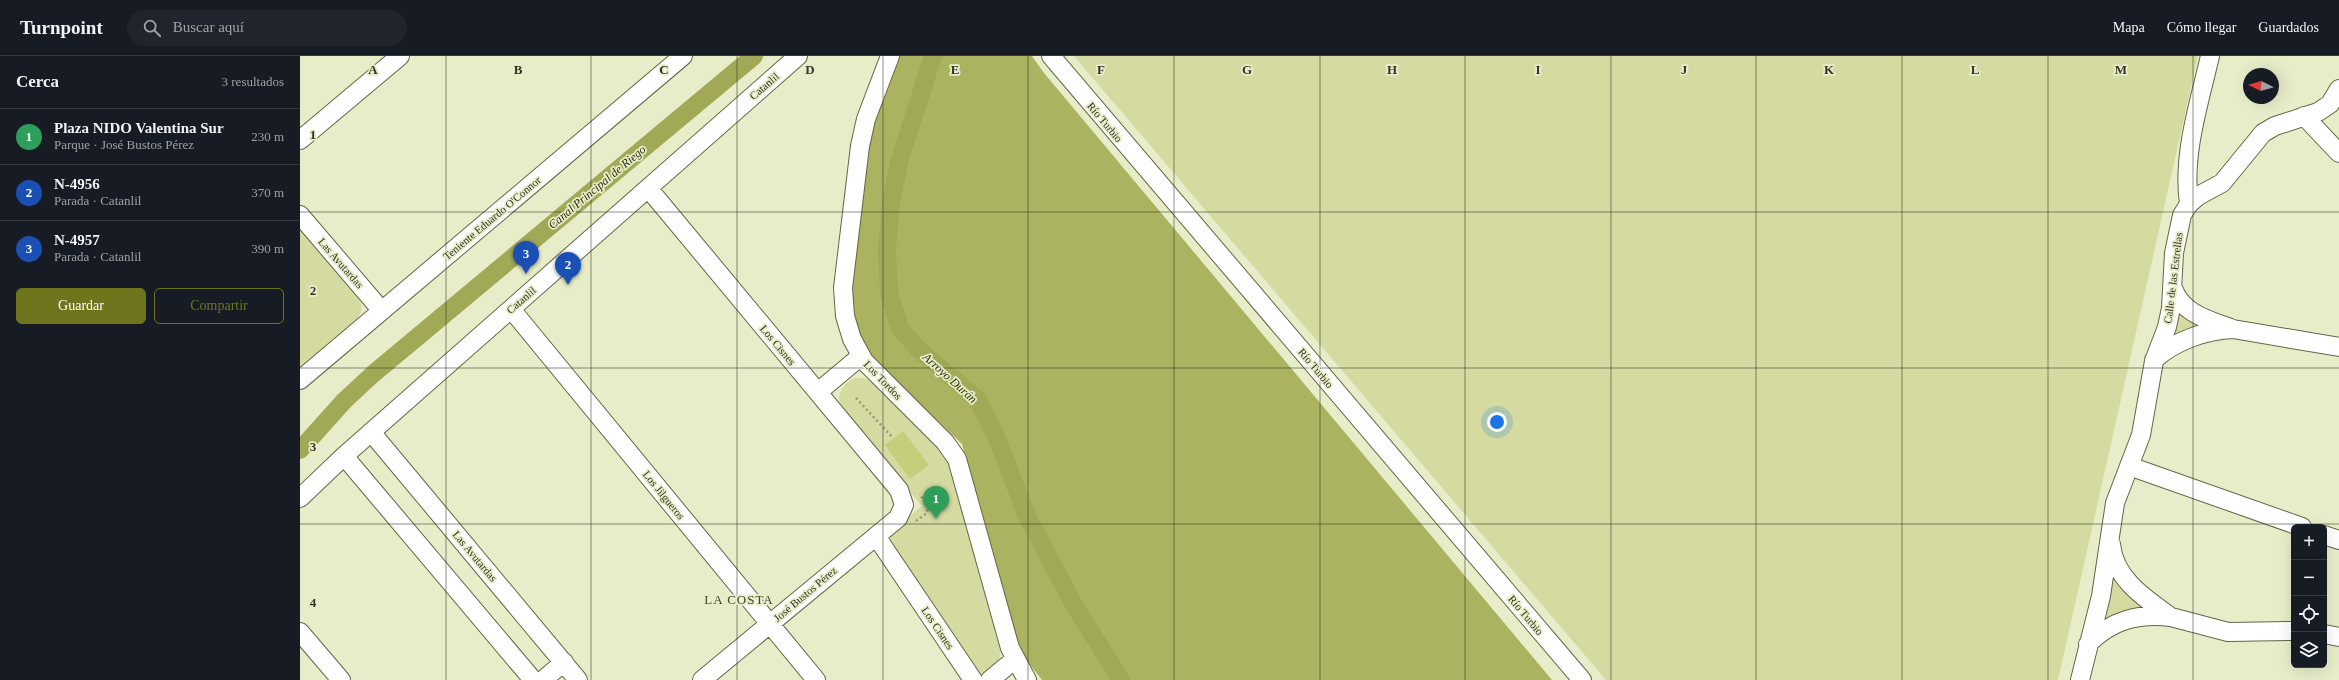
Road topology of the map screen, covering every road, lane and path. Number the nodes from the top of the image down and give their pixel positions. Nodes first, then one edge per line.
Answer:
1 (400, 56) edge
2 (798, 56) edge
3 (890, 56) edge
4 (1051, 56) edge
5 (2210, 56) edge
6 (674, 59) edge
7 (2339, 89) edge
8 (2304, 116) junction
9 (300, 140) edge
10 (2339, 153) edge
11 (648, 188) junction
12 (2189, 204) junction
13 (300, 215) edge
14 (2173, 288) junction
15 (512, 309) junction
16 (382, 311) junction
17 (2233, 330) junction
18 (2339, 347) edge
19 (861, 356) junction
20 (2154, 361) junction
21 (300, 380) edge
22 (818, 392) junction
23 (856, 398) dead end
24 (371, 432) junction
25 (893, 438) dead end
26 (344, 456) junction
27 (2129, 466) junction
28 (917, 492) dead end
29 (300, 498) edge
30 (904, 505) joint
31 (2293, 524) edge
32 (910, 526) dead end
33 (2110, 535) junction
34 (876, 536) junction
35 (2327, 536) edge
36 (2339, 540) edge
37 (2172, 618) junction
38 (770, 624) junction
39 (2291, 631) edge
40 (300, 632) edge
41 (2327, 635) edge
42 (2339, 637) edge
43 (2088, 644) junction
44 (1014, 660) junction
45 (564, 662) junction
46 (337, 679) edge
47 (533, 680) edge
48 (543, 680) edge
49 (578, 680) edge
50 (702, 680) edge
51 (816, 680) edge
52 (973, 680) edge
53 (990, 680) edge
54 (1027, 680) edge
55 (1582, 680) edge
56 (2080, 680) edge

1 - 9 street
2 - 11 street, Catanlil
3 - 19 street, Los Tordos
4 - 55 street, Río Turbio
5 - 12 street
6 - 16 street, Teniente Eduardo O'Connor
7 - 8 street, Calle de las Estrellas
8 - 10 street
8 - 12 street, Calle de las Estrellas
11 - 15 street, Catanlil
11 - 22 street, Los Cisnes
12 - 14 street, Calle de las Estrellas
13 - 16 street, Las Avutardas
14 - 17 street
14 - 20 street, Calle de las Estrellas
15 - 24 street, Catanlil
15 - 38 street, Los Jilgueros
16 - 21 street, Teniente Eduardo O'Connor
17 - 18 street
17 - 20 street
19 - 22 street
19 - 44 street, Los Tordos
20 - 27 street, Calle de las Estrellas
22 - 30 street, Los Cisnes
23 - 25 path
24 - 26 street, Catanlil
24 - 45 street, Las Avutardas
26 - 29 street, Catanlil
26 - 47 street
27 - 31 street
27 - 33 street, Calle de las Estrellas
28 - 32 path
30 - 34 street, José Bustos Pérez
33 - 37 street
33 - 43 street, Calle de las Estrellas
34 - 38 street, José Bustos Pérez
34 - 52 street, Los Cisnes
35 - 36 street
37 - 39 street
37 - 43 street
38 - 50 street, José Bustos Pérez
38 - 51 street, Los Jilgueros
40 - 46 street
41 - 42 street
43 - 56 street, Calle de las Estrellas
44 - 53 street
44 - 54 street
45 - 48 street
45 - 49 street, Las Avutardas

